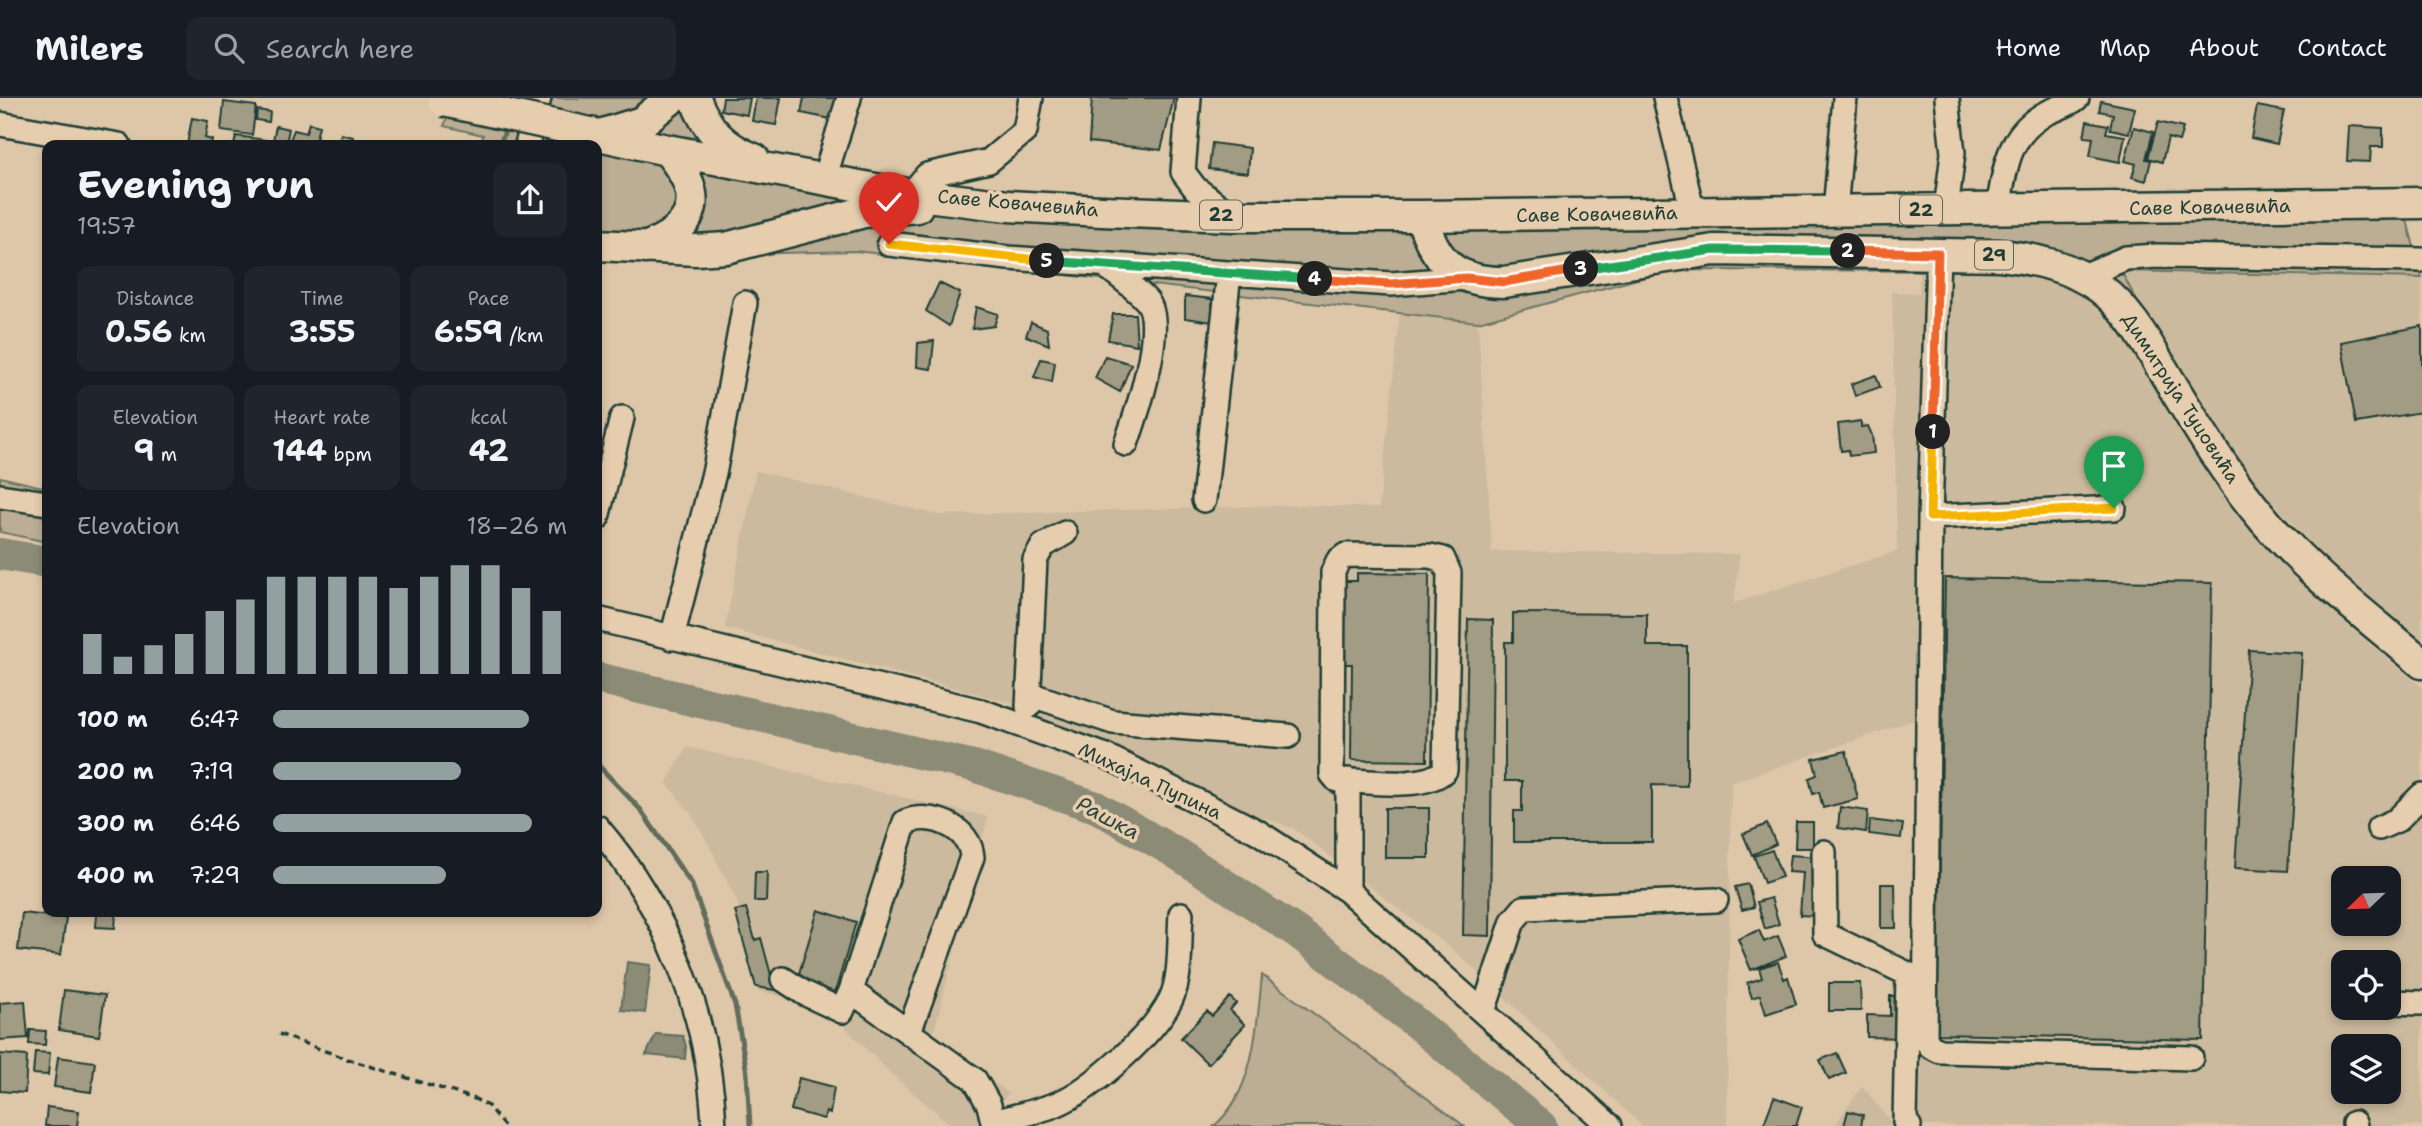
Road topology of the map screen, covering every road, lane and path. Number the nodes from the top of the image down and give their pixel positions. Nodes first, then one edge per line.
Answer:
1 (540, 98) edge
2 (672, 98) edge
3 (695, 98) edge
4 (849, 98) edge
5 (1031, 98) edge
6 (1189, 98) edge
7 (1665, 98) edge
8 (1845, 98) edge
9 (1947, 98) edge
10 (2077, 98) edge
11 (436, 100) edge
12 (0, 124) edge
13 (599, 135) junction
14 (91, 140) edge
15 (528, 140) edge
16 (667, 150) junction
17 (790, 173) junction
18 (824, 179) junction
19 (911, 194) junction
20 (982, 203) junction
21 (2422, 203) edge
22 (1998, 209) junction
23 (1946, 210) junction
24 (1835, 211) junction
25 (1693, 213) junction
26 (1232, 216) junction
27 (1421, 216) junction
28 (889, 244) dead end
29 (602, 246) edge
30 (641, 249) junction
31 (1938, 253) junction
32 (2422, 260) edge
33 (1105, 265) junction
34 (1229, 273) junction
35 (2081, 277) junction
36 (1466, 278) junction
37 (745, 303) dead end
38 (622, 418) dead end
39 (1126, 444) dead end
40 (0, 496) edge
41 (602, 499) edge
42 (1204, 500) dead end
43 (42, 502) edge
44 (2114, 508) dead end
45 (1930, 517) junction
46 (1065, 533) dead end
47 (602, 620) edge
48 (671, 638) junction
49 (2422, 663) edge
50 (1029, 694) junction
51 (1027, 728) junction
52 (1288, 736) dead end
53 (1348, 780) junction
54 (2422, 795) edge
55 (2379, 828) dead end
56 (602, 833) edge
57 (1824, 852) dead end
58 (1348, 891) junction
59 (1716, 901) dead end
60 (1181, 914) dead end
61 (783, 979) dead end
62 (851, 991) junction
63 (2401, 1002) edge
64 (2422, 1003) edge
65 (1483, 1012) junction
66 (909, 1032) junction
67 (279, 1034) dead end
68 (2191, 1058) dead end
69 (992, 1117) edge
70 (504, 1126) edge
71 (714, 1126) edge
72 (1609, 1126) edge
73 (1909, 1126) edge

1 - 15 street
2 - 13 main road
3 - 17 main road
4 - 18 street
5 - 19 street
6 - 26 street
7 - 25 street
8 - 24 street
9 - 23 street
10 - 22 street
11 - 13 main road, Саве Ковачевића / 22, bridge
12 - 14 street
13 - 16 main road, Саве Ковачевића / 22
16 - 17 main road, Саве Ковачевића / 22
16 - 30 main road
17 - 18 main road, Саве Ковачевића / 22
18 - 19 main road, Саве Ковачевића / 22
19 - 20 main road, Саве Ковачевића / 22
20 - 26 main road, Саве Ковачевића / 22
20 - 30 main road
21 - 22 main road, Саве Ковачевића / 22
22 - 23 main road, Саве Ковачевића / 22
23 - 24 main road, Саве Ковачевића / 22
24 - 25 main road, Саве Ковачевића / 22
25 - 27 main road, Саве Ковачевића / 22
26 - 27 main road, Саве Ковачевића / 22
27 - 36 main road
28 - 33 street, Димитрија Туцовића
29 - 30 main road
31 - 35 main road, Димитрија Туцовића / 29
31 - 36 main road, Димитрија Туцовића / 29
31 - 45 street
32 - 35 street
33 - 34 street, Димитрија Туцовића
33 - 39 street
34 - 36 street, Димитрија Туцовића
34 - 42 street
35 - 49 main road, Димитрија Туцовића / 29
37 - 48 street
38 - 41 street
40 - 43 street
44 - 45 street
45 - 68 street
46 - 50 street
47 - 48 street, Михајла Пупина
48 - 51 street, Михајла Пупина
50 - 51 street
50 - 52 street
51 - 58 street, Михајла Пупина
53 - 53 street
53 - 58 street
54 - 55 street
56 - 71 street
57 - 73 street
58 - 65 street, Михајла Пупина
59 - 65 street
60 - 69 street
61 - 62 street
62 - 66 street
62 - 66 street
63 - 64 street
65 - 72 street, Михајла Пупина
66 - 69 street
67 - 70 path

